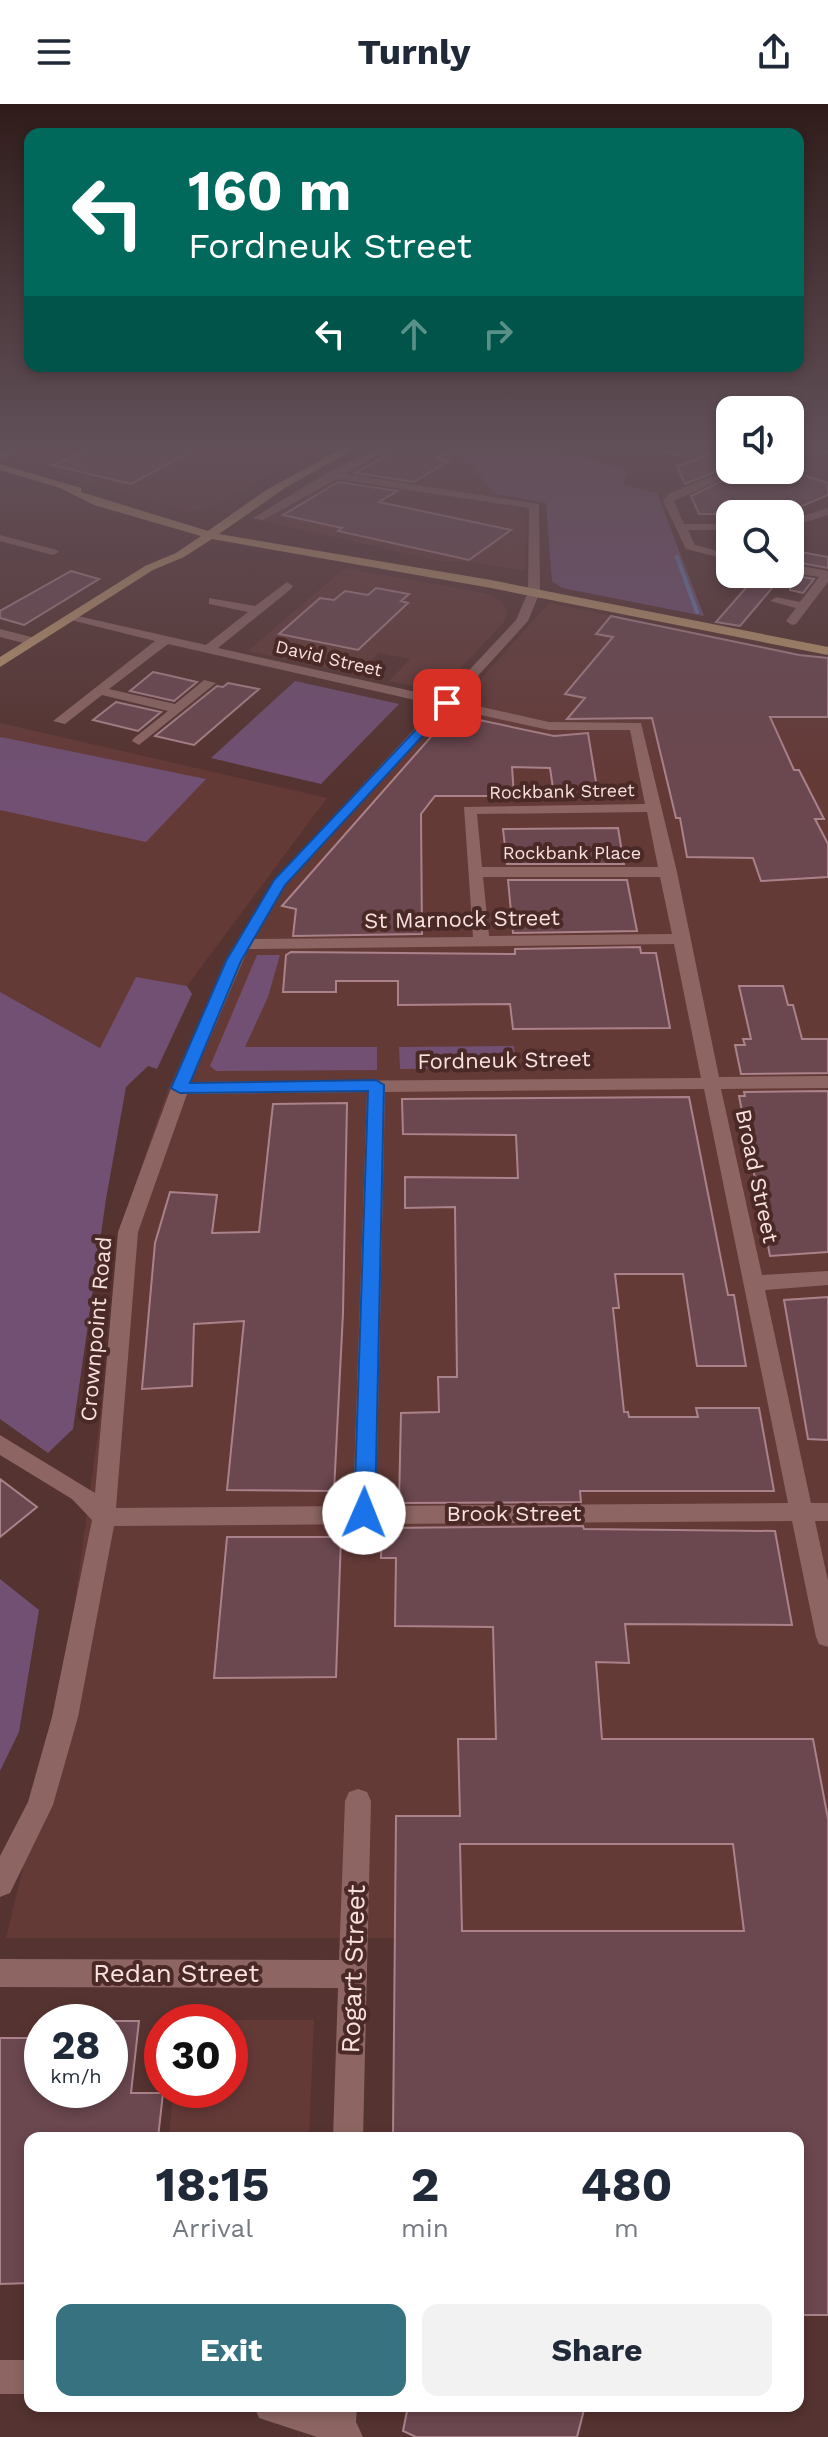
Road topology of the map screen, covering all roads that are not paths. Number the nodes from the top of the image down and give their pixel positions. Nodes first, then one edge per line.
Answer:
1 (160, 556) edge
2 (178, 556) edge
3 (324, 556) edge
4 (328, 556) edge
5 (534, 556) edge
6 (332, 557) junction
7 (149, 568) junction
8 (804, 571) edge
9 (828, 575) edge
10 (287, 586) dead end
11 (534, 592) junction
12 (213, 601) dead end
13 (776, 601) dead end
14 (804, 606) junction
15 (257, 610) junction
16 (69, 618) junction
17 (792, 621) dead end
18 (0, 633) edge
19 (165, 640) junction
20 (31, 641) junction
21 (208, 650) junction
22 (828, 651) edge
23 (0, 663) edge
24 (209, 683) dead end
25 (100, 691) junction
26 (447, 703) junction
27 (178, 709) junction
28 (60, 721) dead end
29 (636, 726) joint
30 (139, 741) dead end
31 (654, 808) junction
32 (475, 872) junction
33 (669, 872) junction
34 (682, 939) junction
35 (481, 940) junction
36 (243, 944) junction
37 (712, 1082) junction
38 (828, 1082) edge
39 (376, 1085) junction
40 (180, 1088) junction
41 (828, 1278) edge
42 (756, 1283) junction
43 (0, 1444) edge
44 (802, 1512) junction
45 (828, 1512) edge
46 (364, 1513) junction
47 (104, 1517) junction
48 (828, 1637) edge
49 (358, 1801) dead end
50 (0, 1884) edge
51 (0, 1973) edge
52 (352, 1974) junction
53 (348, 2132) edge
54 (0, 2377) edge
55 (24, 2377) edge
56 (296, 2412) edge
57 (342, 2423) edge

1 - 7 main road
2 - 7 main road
3 - 6 main road
4 - 6 main road
5 - 11 street, Crownpoint Road
6 - 11 main road
7 - 16 main road
8 - 9 street
9 - 14 street
10 - 15 street
11 - 22 main road
11 - 26 street, Crownpoint Road
12 - 15 street
13 - 14 street
14 - 17 street
15 - 21 street
16 - 19 street
16 - 20 main road
18 - 20 street
19 - 21 street
19 - 25 street
20 - 23 main road
21 - 26 street, David Street
24 - 27 street
25 - 27 street
25 - 28 street
26 - 29 street, David Street
26 - 36 street, Crownpoint Road
27 - 30 street
29 - 31 street, Broad Street
31 - 32 street, Rockbank Street
31 - 33 street, Broad Street
32 - 33 street, Rockbank Place
32 - 35 street
33 - 34 street, Broad Street
34 - 35 street, St Marnock Street
34 - 37 street, Broad Street
35 - 36 street, St Marnock Street
36 - 40 street, Crownpoint Road
37 - 38 street, Fordneuk Street
37 - 39 street, Fordneuk Street
37 - 42 street, Broad Street
39 - 40 street, Fordneuk Street
39 - 46 street
40 - 47 street, Crownpoint Road
41 - 42 street
42 - 44 street, Broad Street
43 - 47 street
44 - 45 street, Brook Street
44 - 46 street, Brook Street
44 - 48 street, Broad Street
46 - 47 street, Brook Street
47 - 50 street, Crownpoint Road
49 - 52 street, Rogart Street
51 - 52 street, Redan Street
52 - 53 street, Rogart Street
54 - 55 street
56 - 57 street

